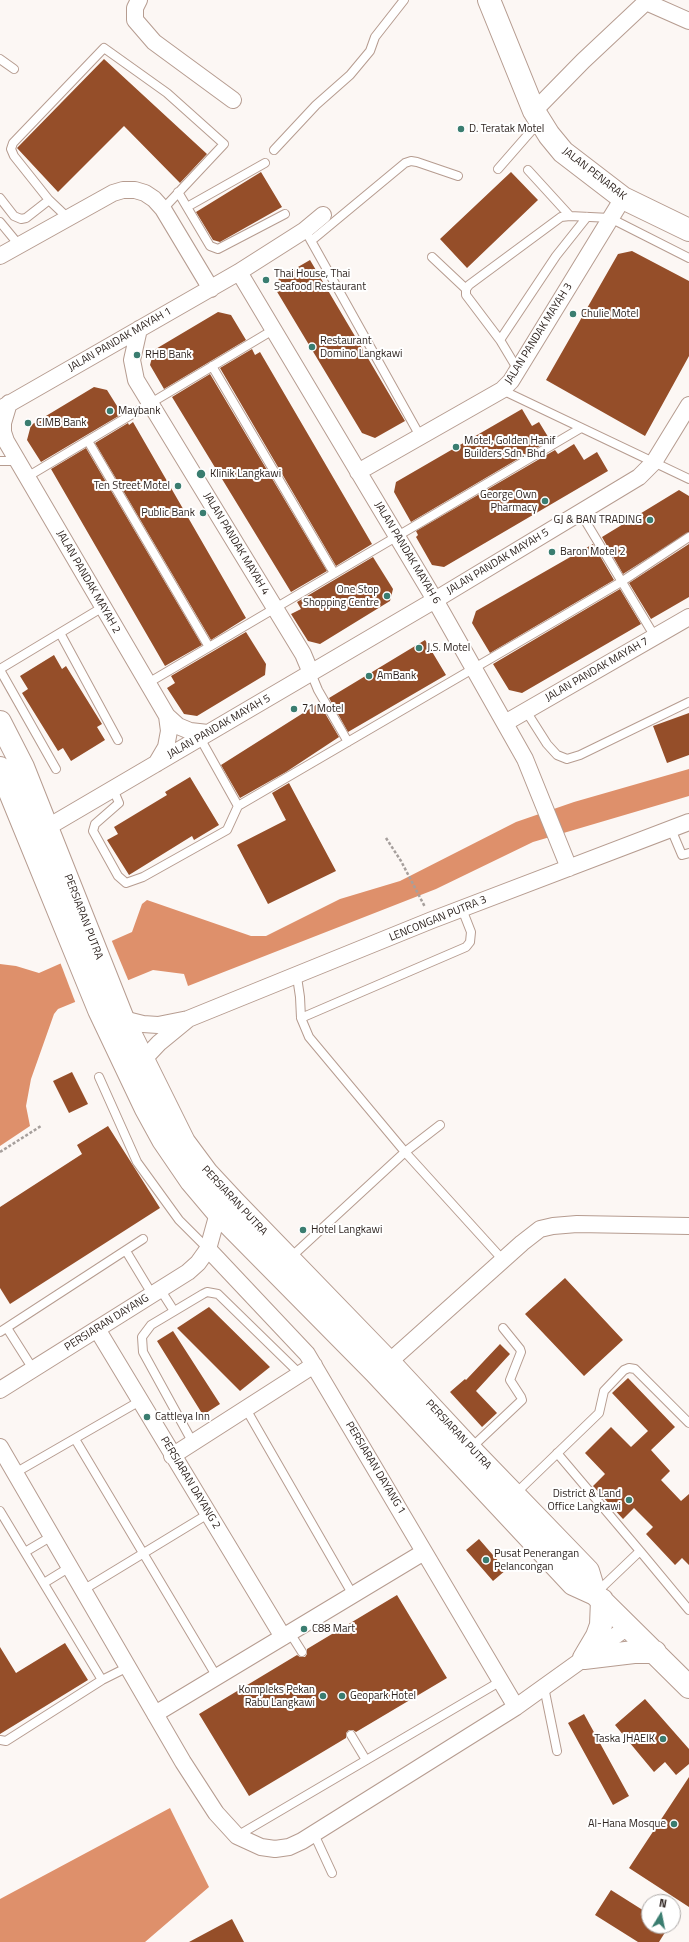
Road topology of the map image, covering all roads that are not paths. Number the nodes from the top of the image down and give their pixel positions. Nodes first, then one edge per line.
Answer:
1 (139, 0) edge
2 (404, 0) edge
3 (489, 0) edge
4 (647, 1) edge
5 (689, 21) edge
6 (0, 59) edge
7 (14, 69) dead end
8 (233, 100) dead end
9 (537, 116) junction
10 (274, 150) dead end
11 (265, 163) dead end
12 (498, 169) dead end
13 (528, 170) dead end
14 (458, 176) dead end
15 (178, 192) junction
16 (0, 198) edge
17 (623, 198) junction
18 (49, 200) junction
19 (187, 207) junction
20 (164, 209) junction
21 (285, 214) dead end
22 (323, 215) dead end
23 (570, 216) junction
24 (587, 217) junction
25 (68, 218) junction
26 (610, 218) junction
27 (0, 222) edge
28 (689, 230) edge
29 (308, 236) junction
30 (19, 245) junction
31 (0, 256) edge
32 (432, 257) dead end
33 (689, 258) edge
34 (239, 272) junction
35 (211, 289) junction
36 (466, 290) junction
37 (139, 329) junction
38 (274, 330) junction
39 (500, 340) junction
40 (212, 366) junction
41 (518, 370) junction
42 (502, 390) junction
43 (151, 403) junction
44 (689, 405) edge
45 (5, 406) edge
46 (581, 428) junction
47 (420, 436) junction
48 (88, 441) junction
49 (0, 460) edge
50 (18, 461) junction
51 (654, 462) junction
52 (358, 472) junction
53 (27, 477) junction
54 (689, 479) edge
55 (580, 512) junction
56 (397, 536) junction
57 (689, 537) edge
58 (334, 573) junction
59 (622, 582) junction
60 (435, 600) junction
61 (103, 607) junction
62 (275, 608) junction
63 (689, 618) edge
64 (60, 633) junction
65 (655, 637) junction
66 (209, 647) junction
67 (0, 669) edge
68 (474, 669) junction
69 (311, 673) junction
70 (148, 683) junction
71 (689, 702) edge
72 (526, 711) junction
73 (167, 716) junction
74 (0, 722) edge
75 (505, 723) junction
76 (204, 735) junction
77 (118, 740) dead end
78 (348, 742) junction
79 (156, 764) junction
80 (0, 768) edge
81 (56, 769) dead end
82 (113, 789) junction
83 (238, 806) junction
84 (689, 822) edge
85 (48, 827) junction
86 (671, 829) junction
87 (689, 852) edge
88 (569, 868) junction
89 (462, 909) junction
90 (81, 942) junction
91 (296, 977) junction
92 (113, 1011) junction
93 (301, 1018) junction
94 (188, 1019) junction
95 (143, 1060) junction
96 (99, 1077) dead end
97 (440, 1125) dead end
98 (404, 1152) junction
99 (218, 1213) junction
100 (689, 1226) edge
101 (143, 1239) dead end
102 (208, 1249) junction
103 (126, 1251) junction
104 (289, 1259) junction
105 (503, 1260) junction
106 (156, 1292) junction
107 (174, 1311) junction
108 (502, 1328) dead end
109 (97, 1329) junction
110 (3, 1330) edge
111 (389, 1362) junction
112 (314, 1365) junction
113 (33, 1369) junction
114 (300, 1374) junction
115 (0, 1390) edge
116 (140, 1401) junction
117 (246, 1409) junction
118 (689, 1424) edge
119 (75, 1439) junction
120 (193, 1443) junction
121 (0, 1447) edge
122 (470, 1449) junction
123 (557, 1453) junction
124 (172, 1456) junction
125 (15, 1473) junction
126 (514, 1494) junction
127 (0, 1511) edge
128 (208, 1514) junction
129 (52, 1536) junction
130 (640, 1551) junction
131 (25, 1552) junction
132 (424, 1552) junction
133 (143, 1554) junction
134 (70, 1567) junction
135 (44, 1583) junction
136 (83, 1590) junction
137 (353, 1595) junction
138 (598, 1597) junction
139 (689, 1610) edge
140 (629, 1626) junction
141 (286, 1635) junction
142 (302, 1652) dead end
143 (655, 1652) junction
144 (584, 1658) junction
145 (128, 1667) junction
146 (216, 1677) junction
147 (102, 1680) junction
148 (501, 1681) junction
149 (544, 1687) junction
150 (689, 1687) edge
151 (516, 1707) junction
152 (155, 1714) junction
153 (351, 1735) dead end
154 (0, 1740) edge
155 (557, 1751) dead end
156 (366, 1760) junction
157 (314, 1834) junction
158 (237, 1836) junction
159 (332, 1872) dead end

1 - 8 street
2 - 10 lane
3 - 9 main road, JALAN PENARAK
4 - 5 street
4 - 9 street
6 - 7 lane
9 - 12 lane
9 - 17 main road, JALAN PENARAK
11 - 19 lane
13 - 23 lane
14 - 29 lane
15 - 18 lane
15 - 19 lane
15 - 20 lane
16 - 18 lane
17 - 26 street, JALAN PANDAK MAYAH 3
17 - 28 main road, JALAN PENARAK
18 - 25 lane
19 - 21 lane
20 - 25 street
20 - 35 street
22 - 29 street, JALAN PANDAK MAYAH 1
23 - 24 lane
23 - 36 lane
24 - 26 lane
24 - 39 lane
25 - 30 street
26 - 33 lane
26 - 41 street, JALAN PANDAK MAYAH 3
27 - 30 lane
29 - 34 street, JALAN PANDAK MAYAH 1
29 - 47 lane
30 - 31 street
32 - 36 lane
34 - 35 street, JALAN PANDAK MAYAH 1
34 - 38 street, JALAN PANDAK MAYAH 6
35 - 37 street, JALAN PANDAK MAYAH 1
36 - 39 lane
37 - 43 street, JALAN PANDAK MAYAH 4
37 - 45 street, JALAN PANDAK MAYAH 1
38 - 40 lane
38 - 52 street, JALAN PANDAK MAYAH 6
39 - 41 lane
40 - 43 lane
40 - 58 lane
41 - 42 street, JALAN PANDAK MAYAH 3
42 - 46 lane
42 - 47 street, JALAN PANDAK MAYAH 3
43 - 48 lane
43 - 62 street, JALAN PANDAK MAYAH 4
44 - 51 street, JALAN PANDAK MAYAH 5
45 - 50 street, JALAN PANDAK MAYAH 2
46 - 51 lane
46 - 56 lane
47 - 52 street, JALAN PANDAK MAYAH 3
48 - 53 lane
48 - 66 lane
49 - 50 lane
50 - 53 street, JALAN PANDAK MAYAH 2
51 - 54 lane
51 - 55 street, JALAN PANDAK MAYAH 5
52 - 56 street, JALAN PANDAK MAYAH 6
53 - 61 street, JALAN PANDAK MAYAH 2
55 - 59 lane
55 - 60 street, JALAN PANDAK MAYAH 5
56 - 58 lane
56 - 60 street, JALAN PANDAK MAYAH 6
57 - 59 lane
58 - 62 lane
59 - 65 lane
59 - 68 lane
60 - 68 street, JALAN PANDAK MAYAH 6
60 - 69 street, JALAN PANDAK MAYAH 5
61 - 64 lane
61 - 70 street, JALAN PANDAK MAYAH 2
62 - 66 lane
62 - 69 street, JALAN PANDAK MAYAH 4
63 - 65 street, JALAN PANDAK MAYAH 7
64 - 67 lane
64 - 77 lane
65 - 72 street, JALAN PANDAK MAYAH 7
66 - 70 lane
67 - 81 lane
68 - 75 street, JALAN PANDAK MAYAH 6
68 - 78 lane
69 - 76 street, JALAN PANDAK MAYAH 5
69 - 78 lane
70 - 73 street, JALAN PANDAK MAYAH 2
71 - 72 lane
72 - 75 street, JALAN PANDAK MAYAH 7
73 - 76 street, JALAN PANDAK MAYAH 2
73 - 79 street, JALAN PANDAK MAYAH 5
74 - 85 main road, PERSIARAN PUTRA
75 - 88 street, JALAN PANDAK MAYAH 6
76 - 79 street, JALAN PANDAK MAYAH 5
76 - 83 lane
78 - 83 lane
79 - 82 street, JALAN PANDAK MAYAH 5
80 - 90 main road, PERSIARAN PUTRA
82 - 83 lane
82 - 85 street, JALAN PANDAK MAYAH 5
84 - 86 street, LENCONGAN PUTRA 3
85 - 90 main road, PERSIARAN PUTRA
86 - 87 lane
86 - 88 street, LENCONGAN PUTRA 3
88 - 89 street, LENCONGAN PUTRA 3
89 - 91 street, LENCONGAN PUTRA 3
89 - 93 lane
90 - 92 main road, PERSIARAN PUTRA
91 - 93 lane
91 - 94 street, LENCONGAN PUTRA 3
92 - 94 street
92 - 95 main road, PERSIARAN PUTRA
92 - 99 main road, PERSIARAN PUTRA
93 - 98 lane
94 - 95 street
95 - 104 main road, PERSIARAN PUTRA
96 - 102 lane
97 - 98 lane
98 - 104 lane
98 - 105 lane
99 - 102 street
99 - 138 main road, PERSIARAN PUTRA
100 - 105 street
101 - 103 lane
102 - 106 street, PERSIARAN DAYANG
102 - 112 street, PERSIARAN DAYANG 1
103 - 106 lane
103 - 110 lane
104 - 111 main road, PERSIARAN PUTRA
105 - 111 street
106 - 107 lane
106 - 109 street, PERSIARAN DAYANG
107 - 114 lane
107 - 120 lane
108 - 122 lane
109 - 113 street, PERSIARAN DAYANG
109 - 116 street, PERSIARAN DAYANG 2
110 - 113 lane
111 - 122 main road, PERSIARAN PUTRA
112 - 114 street
112 - 132 street, PERSIARAN DAYANG 1
113 - 115 street, PERSIARAN DAYANG
114 - 117 street
116 - 119 lane
116 - 124 street, PERSIARAN DAYANG 2
117 - 120 street
117 - 137 lane
118 - 123 lane
119 - 125 lane
119 - 133 lane
120 - 124 street
121 - 125 street
122 - 126 main road, PERSIARAN PUTRA
123 - 126 lane
123 - 130 lane
124 - 128 street, PERSIARAN DAYANG 2
125 - 129 street
126 - 138 main road, PERSIARAN PUTRA
127 - 131 lane
128 - 133 lane
128 - 141 street, PERSIARAN DAYANG 2
129 - 131 lane
129 - 134 street
130 - 138 lane
130 - 139 lane
131 - 135 lane
132 - 137 street
132 - 148 street, PERSIARAN DAYANG 1
133 - 136 lane
133 - 146 lane
134 - 135 lane
134 - 136 street
135 - 147 lane
136 - 145 street
137 - 141 street
138 - 140 main road, PERSIARAN PUTRA
138 - 144 main road
140 - 143 main road, PERSIARAN PUTRA
140 - 144 street
141 - 142 lane
141 - 146 street
143 - 144 main road
143 - 150 main road, PERSIARAN PUTRA
144 - 149 street
145 - 147 lane
145 - 152 street
146 - 152 street
147 - 154 lane
148 - 151 street, PERSIARAN DAYANG 1
148 - 156 lane
149 - 151 street
149 - 155 lane
151 - 157 street
152 - 158 street
153 - 156 lane
156 - 158 lane
157 - 158 street
157 - 159 lane

